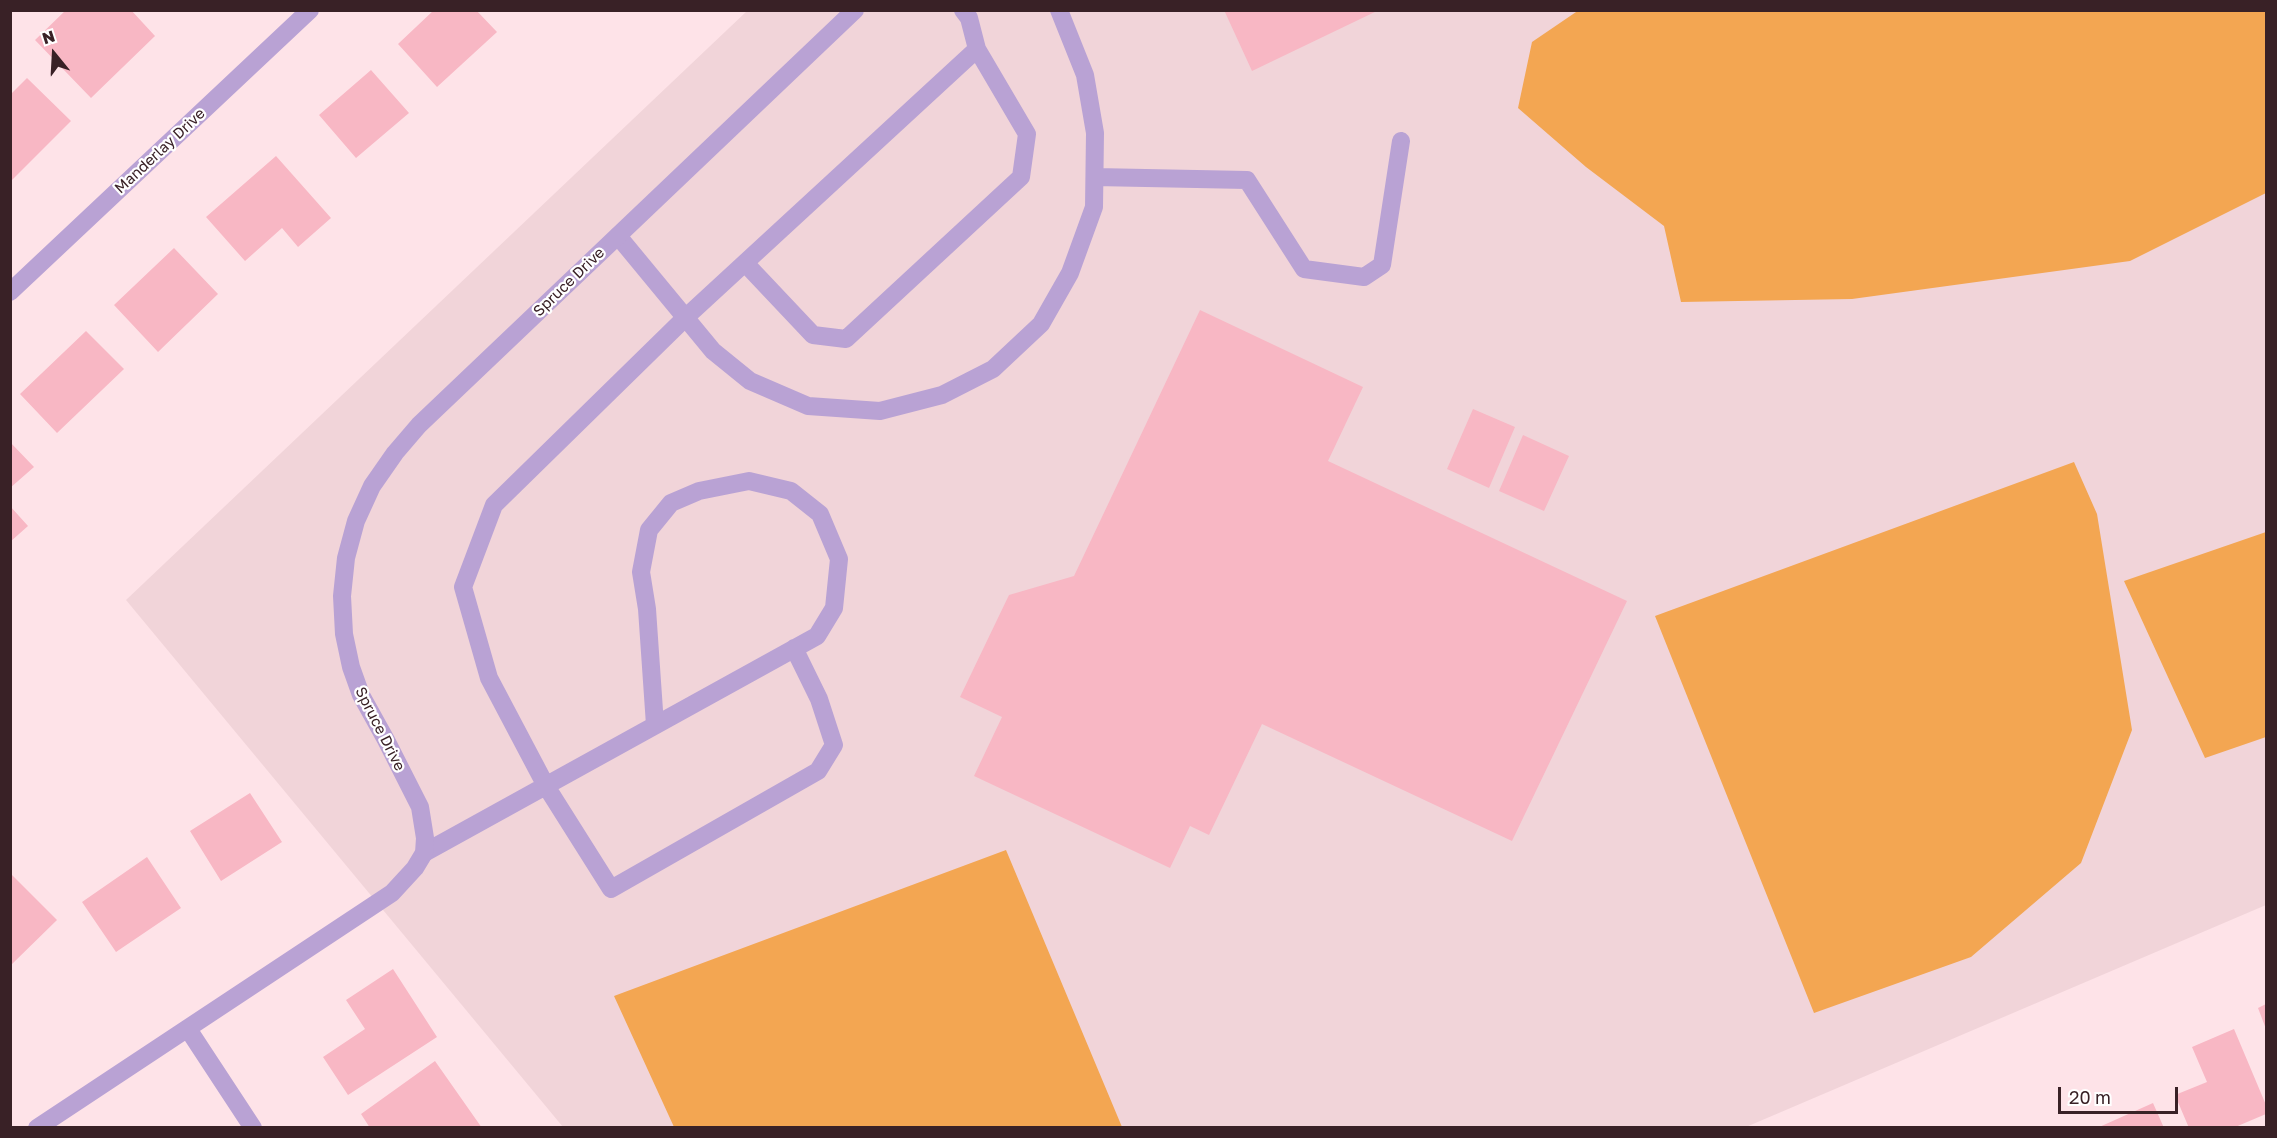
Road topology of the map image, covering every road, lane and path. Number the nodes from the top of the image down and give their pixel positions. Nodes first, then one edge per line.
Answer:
1 (310, 10) edge
2 (855, 10) edge
3 (963, 10) edge
4 (1059, 10) edge
5 (977, 49) junction
6 (1401, 141) dead end
7 (1095, 177) junction
8 (618, 236) junction
9 (744, 263) junction
10 (10, 292) edge
11 (685, 318) junction
12 (794, 648) junction
13 (655, 725) junction
14 (546, 786) junction
15 (424, 852) junction
16 (188, 1029) junction
17 (37, 1128) edge
18 (254, 1128) edge

1 - 10 street, Manderlay Drive
2 - 8 street, Spruce Drive
3 - 5 street
4 - 7 street
5 - 9 street
5 - 9 street
6 - 7 street
7 - 11 street
8 - 11 street
8 - 15 street, Spruce Drive
9 - 11 street
11 - 14 street
12 - 13 street
12 - 13 street
12 - 14 street
13 - 14 street
14 - 15 street
15 - 16 street
16 - 17 street
16 - 18 street

